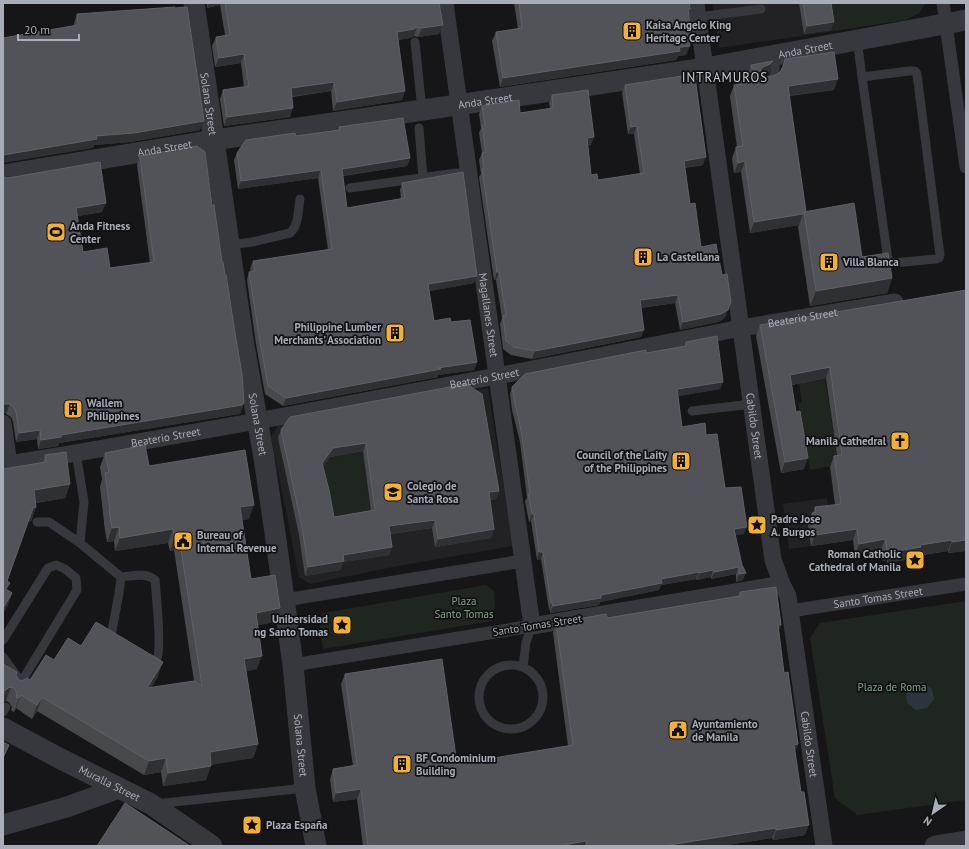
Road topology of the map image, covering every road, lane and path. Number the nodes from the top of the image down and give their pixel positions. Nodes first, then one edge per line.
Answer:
1 (194, 3) edge
2 (445, 3) edge
3 (943, 3) edge
4 (761, 9) dead end
5 (697, 10) edge
6 (966, 20) edge
7 (946, 24) junction
8 (857, 40) junction
9 (415, 42) edge
10 (775, 55) junction
11 (732, 63) junction
12 (706, 68) junction
13 (862, 77) junction
14 (763, 82) edge
15 (748, 85) edge
16 (459, 105) junction
17 (421, 119) junction
18 (214, 140) junction
19 (966, 167) edge
20 (469, 173) junction
21 (3, 175) edge
22 (423, 178) junction
23 (350, 188) dead end
24 (300, 199) dead end
25 (230, 245) junction
26 (912, 299) edge
27 (741, 328) junction
28 (497, 376) junction
29 (752, 404) junction
30 (692, 411) dead end
31 (257, 420) junction
32 (3, 423) edge
33 (76, 453) junction
34 (6, 464) edge
35 (37, 522) edge
36 (80, 543) junction
37 (523, 561) junction
38 (121, 577) junction
39 (782, 584) junction
40 (966, 584) edge
41 (284, 600) junction
42 (790, 611) junction
43 (532, 626) junction
44 (3, 640) edge
45 (122, 646) edge
46 (136, 654) edge
47 (3, 657) edge
48 (293, 665) junction
49 (523, 667) junction
50 (3, 728) edge
51 (119, 788) junction
52 (305, 788) junction
53 (151, 804) junction
54 (3, 825) edge
55 (966, 841) edge
56 (212, 846) edge
57 (316, 846) edge
58 (824, 846) edge
59 (935, 846) edge

1 - 18 street, Solana Street
2 - 16 street, Magallanes Street
3 - 7 street
4 - 5 lane
5 - 12 street, Cabildo Street
6 - 7 street, Anda Street
7 - 8 street, Anda Street
7 - 19 street
8 - 10 street, Anda Street
8 - 13 lane
9 - 17 lane
10 - 11 street, Anda Street
10 - 14 lane
11 - 12 street, Anda Street
11 - 15 lane
12 - 16 street, Anda Street
12 - 27 street, Cabildo Street
13 - 13 lane
16 - 17 street, Anda Street
16 - 20 street, Magallanes Street
17 - 18 street, Anda Street
17 - 22 lane
18 - 21 street, Anda Street
18 - 25 street, Solana Street
20 - 22 lane
20 - 28 street, Magallanes Street
22 - 23 lane
24 - 25 lane
25 - 31 street, Solana Street
26 - 27 street, Beaterio Street
27 - 28 street, Beaterio Street
27 - 29 street, Cabildo Street
28 - 31 street, Beaterio Street
28 - 37 street, Magallanes Street
29 - 30 lane
29 - 39 street, Cabildo Street
31 - 33 street, Beaterio Street
31 - 41 street, Solana Street
32 - 34 street
33 - 34 street, Beaterio Street
33 - 36 lane
35 - 36 lane
36 - 38 lane
37 - 41 street
37 - 43 street, Magallanes Street
38 - 45 lane
38 - 46 lane
39 - 42 street, Cabildo Street
39 - 43 street, Santo Tomas Street
40 - 42 street, Santo Tomas Street
41 - 48 street, Solana Street
42 - 58 street, Cabildo Street
43 - 48 street, Santo Tomas Street
43 - 49 lane
44 - 47 lane
48 - 52 street, Solana Street
49 - 49 lane
50 - 51 street, Muralla Street
51 - 53 street, Muralla Street
51 - 54 street
52 - 53 lane
52 - 57 street, Solana Street
53 - 56 street, Muralla Street
55 - 59 street

